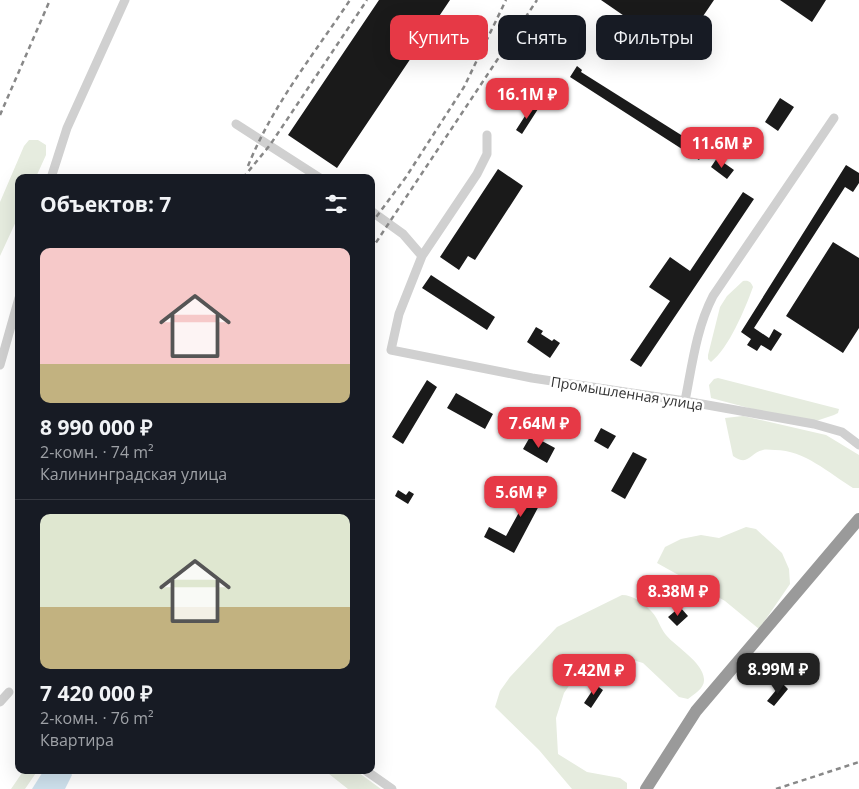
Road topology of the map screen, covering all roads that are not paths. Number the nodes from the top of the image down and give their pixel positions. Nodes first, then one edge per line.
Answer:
1 (125, 0) edge
2 (834, 118) dead end
3 (236, 124) dead end
4 (487, 135) dead end
5 (53, 174) edge
6 (314, 174) edge
7 (375, 213) edge
8 (422, 256) junction
9 (15, 312) edge
10 (0, 365) edge
11 (685, 402) junction
12 (859, 445) edge
13 (859, 519) edge
14 (9, 692) dead end
15 (0, 702) edge
16 (371, 774) edge
17 (392, 789) edge
18 (646, 789) edge

1 - 5 street
2 - 11 street
3 - 6 street
4 - 8 street
7 - 8 street
8 - 11 street, Промышленная улица
9 - 10 street
11 - 12 street, Промышленная улица
13 - 18 highway
14 - 15 street
16 - 17 street

